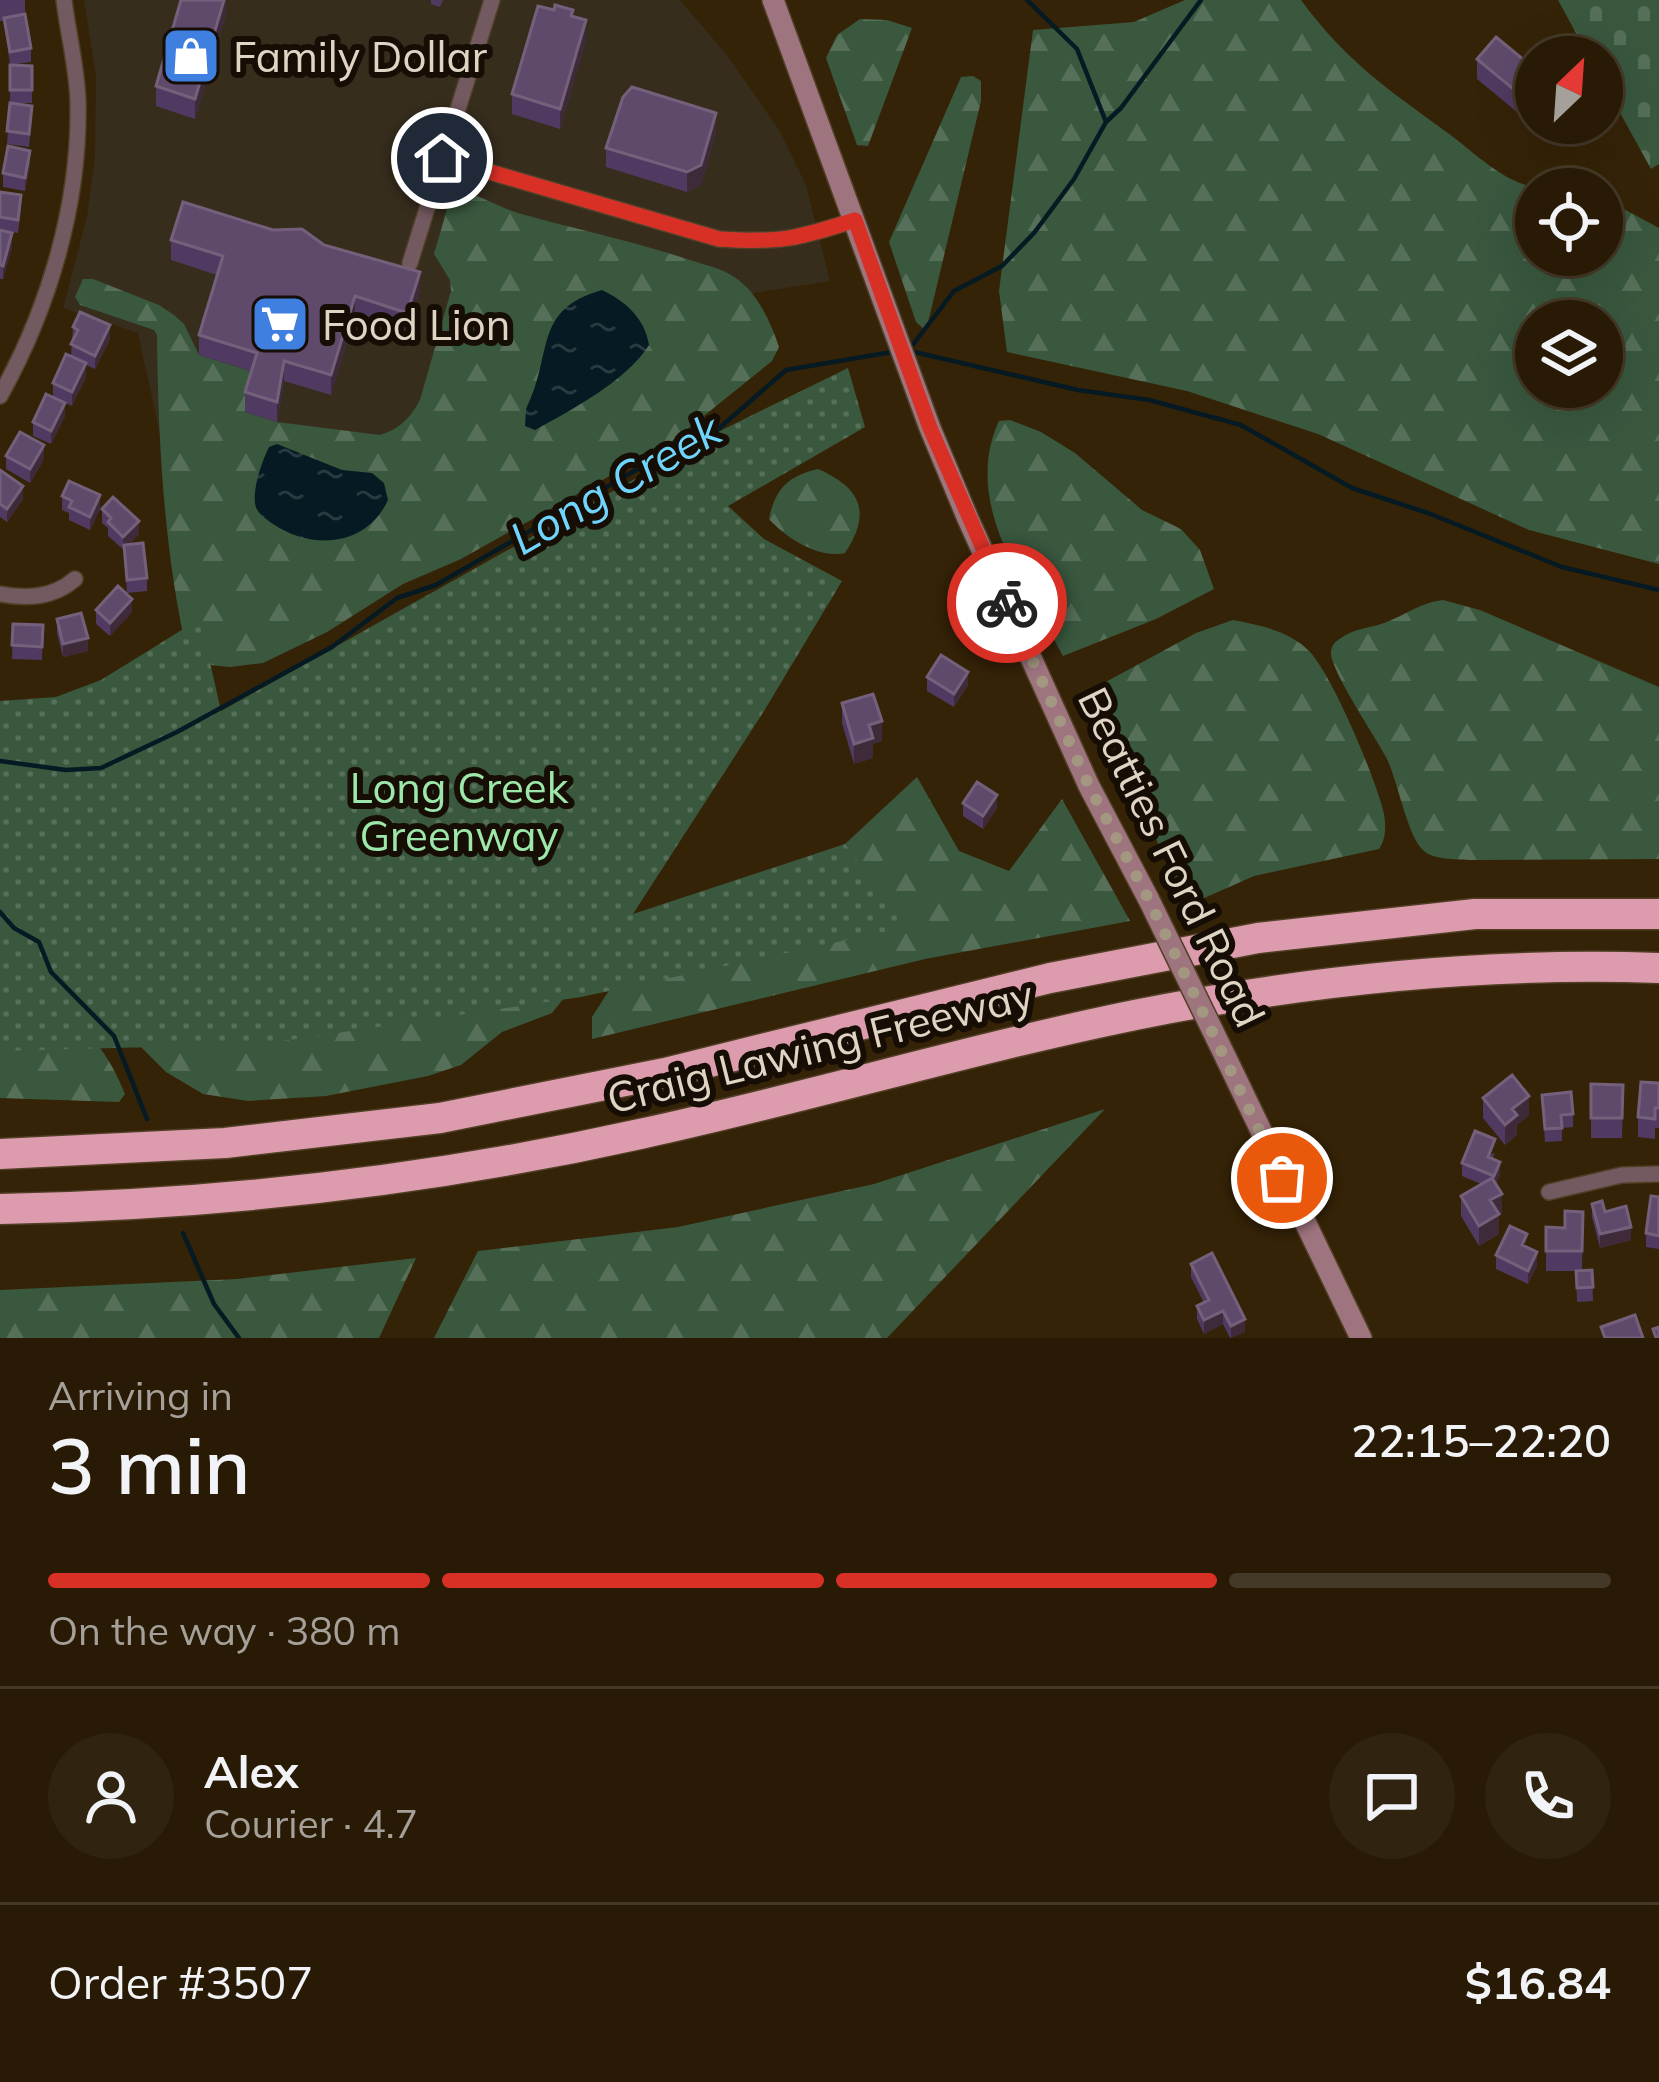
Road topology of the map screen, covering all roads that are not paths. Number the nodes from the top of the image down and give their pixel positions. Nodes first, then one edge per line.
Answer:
1 (64, 0) edge
2 (492, 0) edge
3 (773, 0) edge
4 (442, 158) junction
5 (855, 220) junction
6 (410, 263) edge
7 (0, 396) edge
8 (75, 579) dead end
9 (0, 594) edge
10 (1659, 914) edge
11 (1659, 968) edge
12 (0, 1154) edge
13 (1659, 1174) edge
14 (1550, 1192) dead end
15 (0, 1209) edge
16 (1361, 1338) edge

1 - 7 street
2 - 4 street
3 - 5 main road, Beatties Ford Road
4 - 5 street
4 - 6 street
5 - 16 main road, Beatties Ford Road, bridge
8 - 9 street
10 - 12 highway, Craig Lawing Freeway
11 - 15 highway, Craig Lawing Freeway
13 - 14 street

